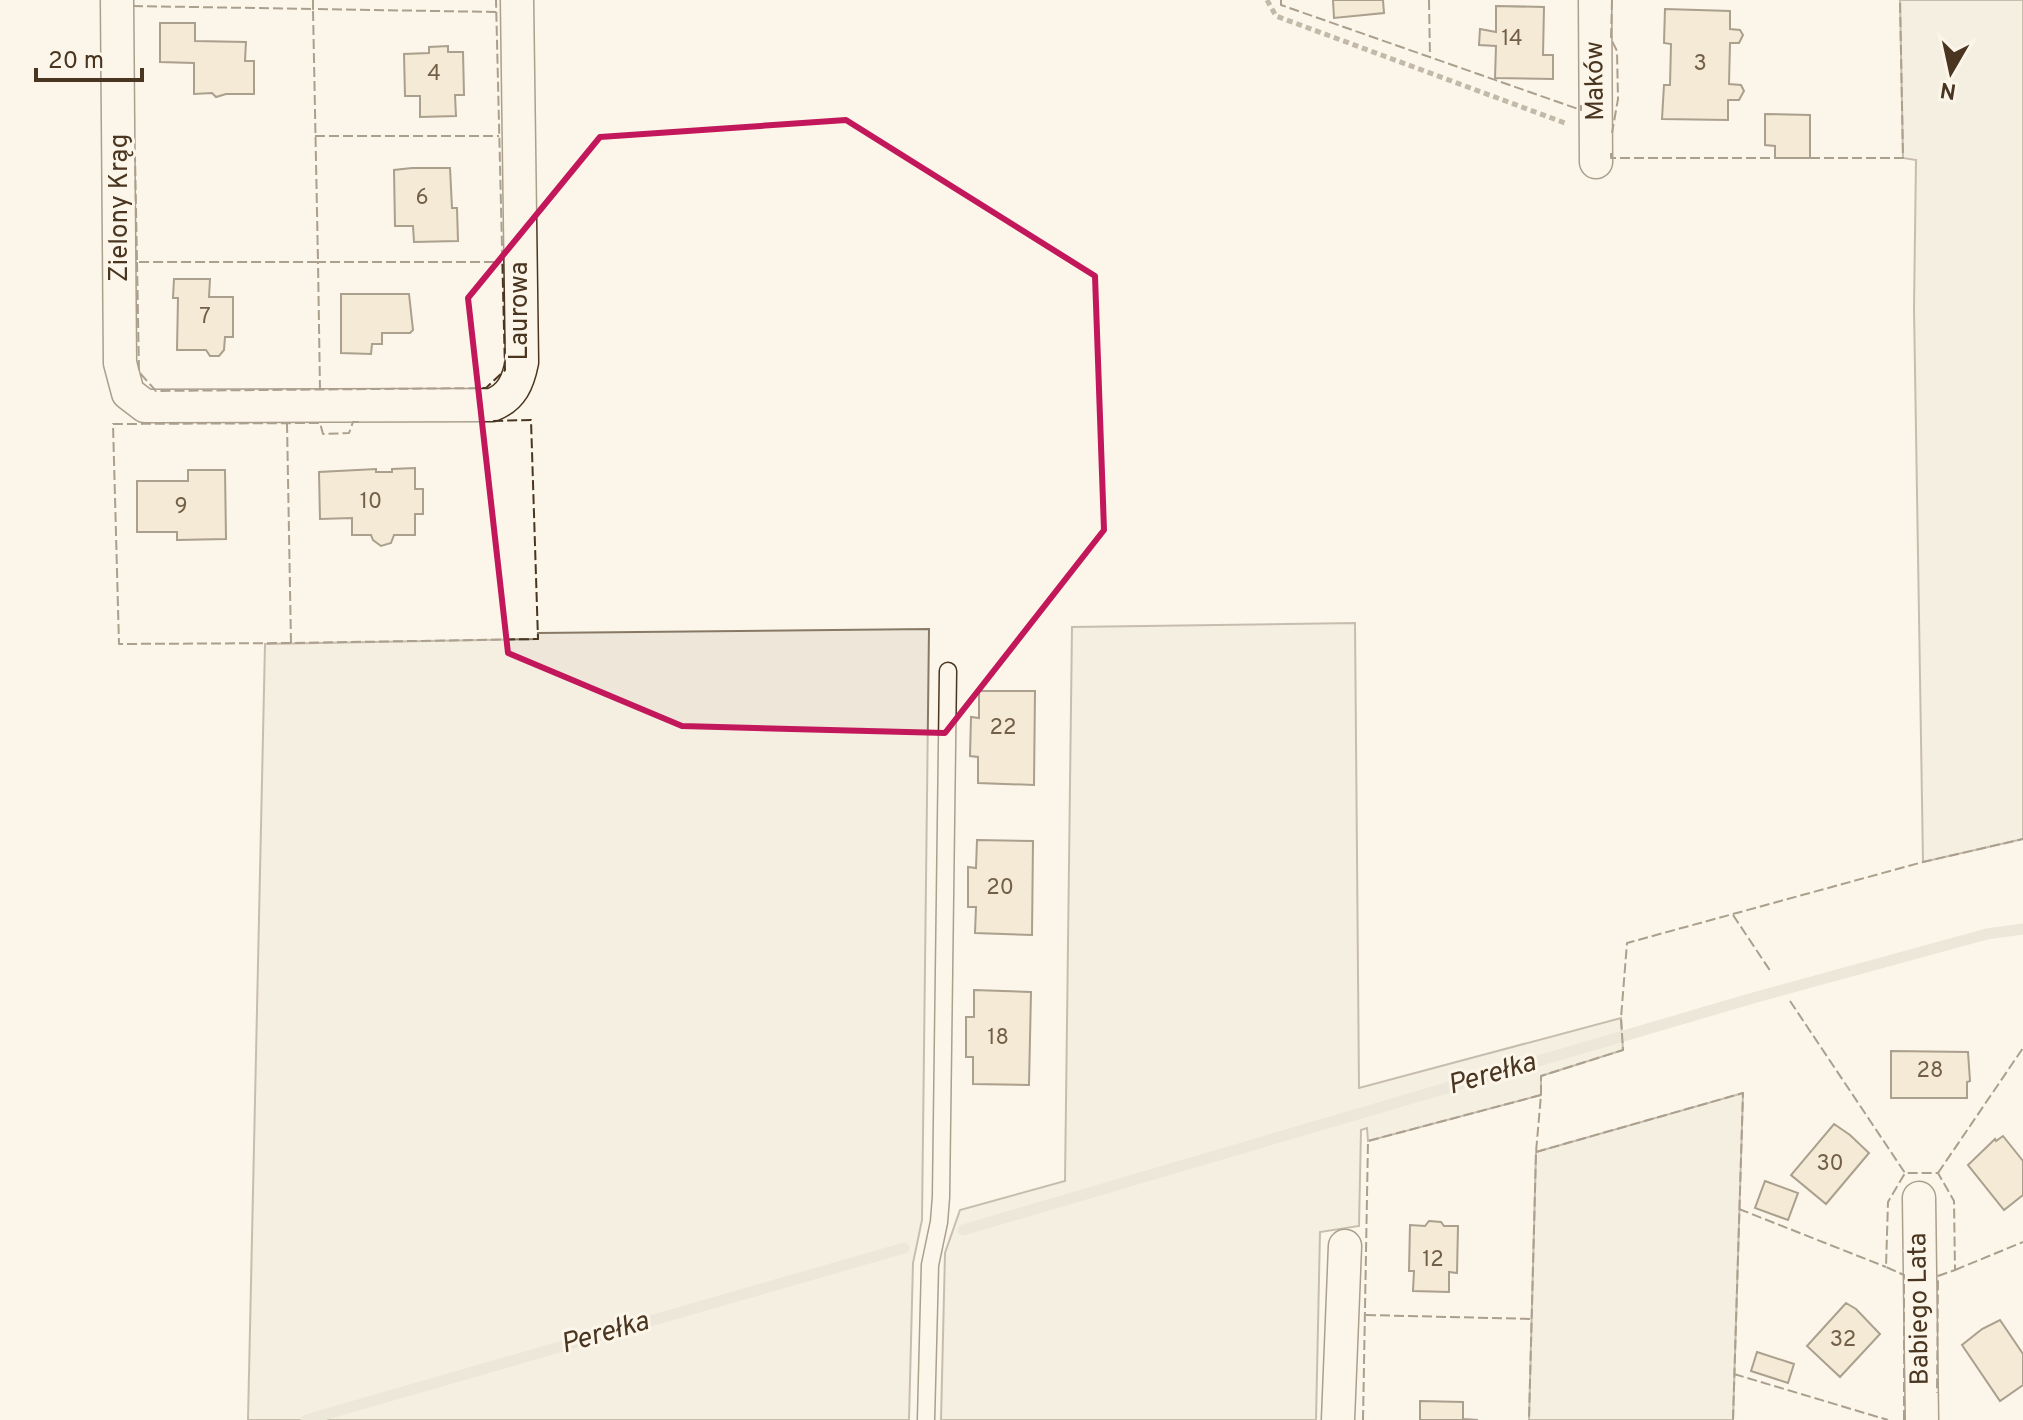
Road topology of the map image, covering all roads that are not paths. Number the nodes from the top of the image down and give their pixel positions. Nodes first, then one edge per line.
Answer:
1 (117, 0) edge
2 (517, 0) edge
3 (1595, 0) edge
4 (1596, 147) road end
5 (145, 406) joint
6 (948, 671) dead end
7 (1919, 1198) dead end
8 (1345, 1246) dead end
9 (926, 1420) edge
10 (1338, 1420) edge
11 (1922, 1420) edge

1 - 5 street, Zielony Krąg
2 - 5 street, Laurowa
3 - 4 street, Maków
6 - 9 lane
7 - 11 street, Babiego Lata
8 - 10 street

